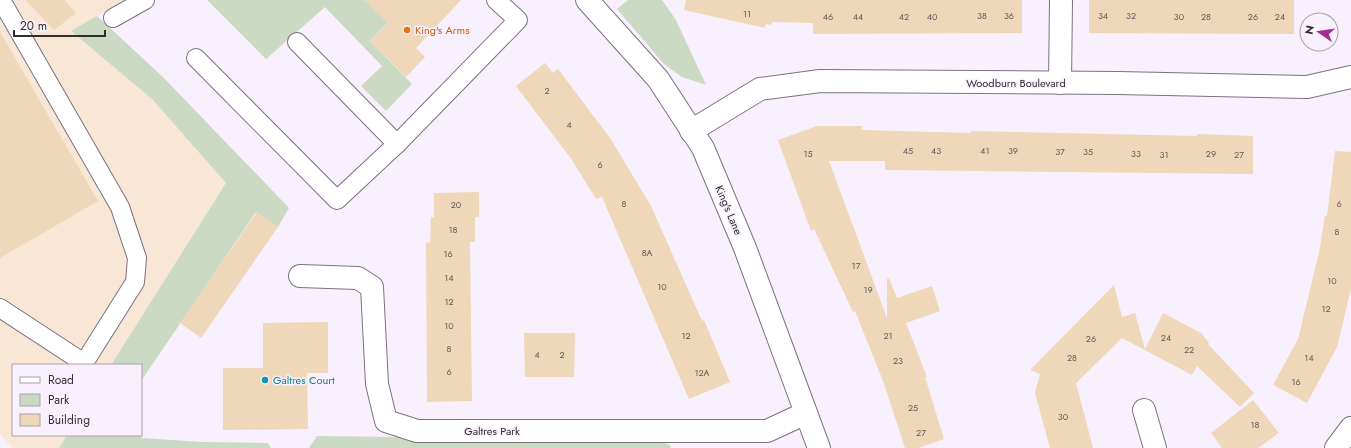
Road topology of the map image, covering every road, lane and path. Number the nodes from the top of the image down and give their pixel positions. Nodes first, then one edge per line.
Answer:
1 (1, 0) edge
2 (145, 0) edge
3 (496, 0) edge
4 (587, 0) edge
5 (1060, 0) edge
6 (113, 18) dead end
7 (297, 42) dead end
8 (196, 58) dead end
9 (1351, 77) edge
10 (1060, 83) junction
11 (691, 130) junction
12 (397, 144) junction
13 (300, 276) dead end
14 (0, 308) edge
15 (1144, 410) dead end
16 (806, 413) junction
17 (1351, 428) edge
18 (819, 448) edge
19 (1155, 448) edge
20 (1336, 448) edge

1 - 14 lane
2 - 6 lane
3 - 12 lane
4 - 11 street, King's Lane
5 - 10 street
7 - 12 lane
8 - 12 lane
9 - 10 street, Woodburn Boulevard
10 - 11 street, Woodburn Boulevard
11 - 16 street, King's Lane
13 - 16 street, Galtres Park
15 - 19 street
16 - 18 street, King's Lane
17 - 20 street

